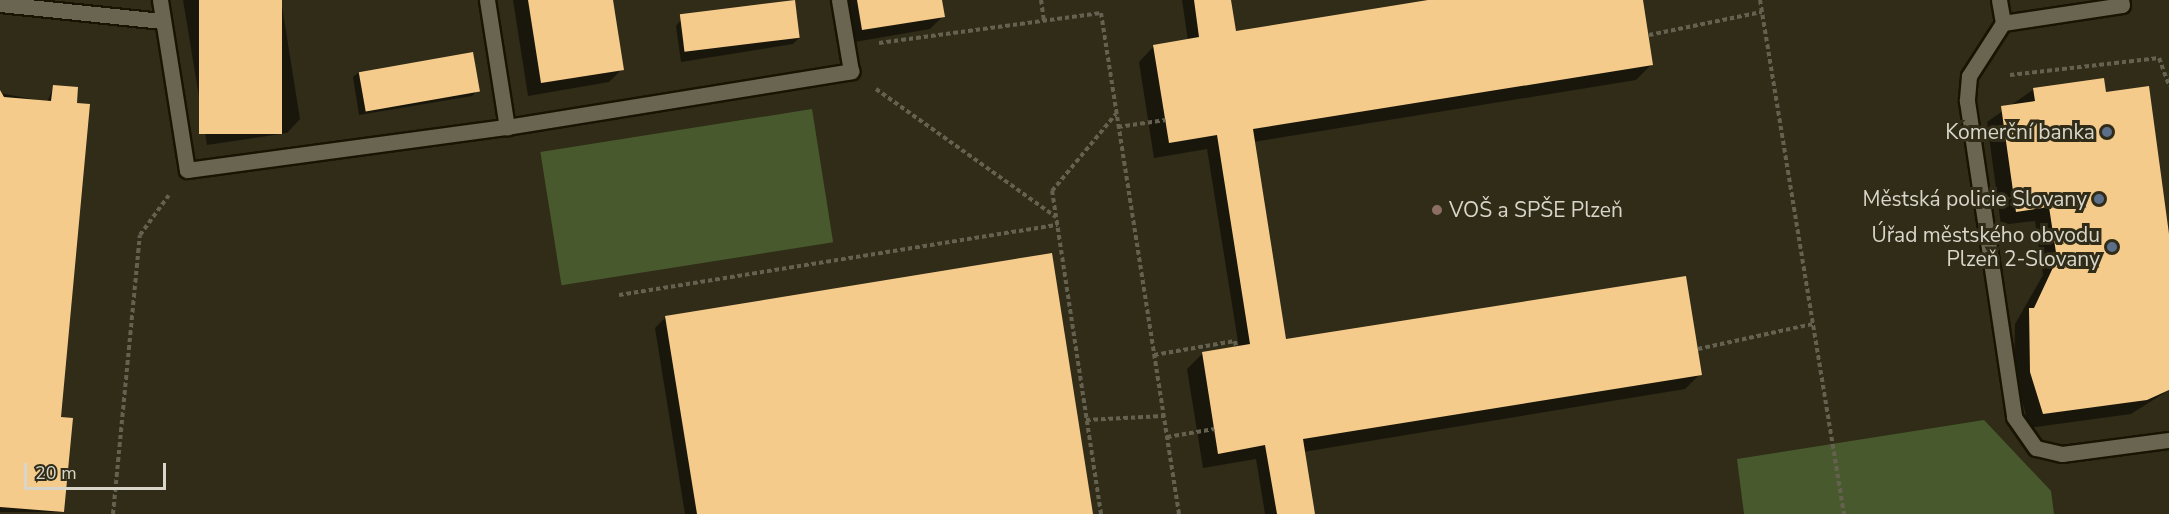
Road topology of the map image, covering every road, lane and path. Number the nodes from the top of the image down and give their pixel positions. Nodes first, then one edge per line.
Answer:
1 (160, 0) edge
2 (487, 0) edge
3 (839, 0) edge
4 (1041, 0) edge
5 (1760, 0) edge
6 (1999, 0) edge
7 (2121, 0) edge
8 (0, 4) edge
9 (1762, 12) junction
10 (163, 21) junction
11 (1044, 22) junction
12 (2003, 23) junction
13 (1649, 35) dead end
14 (847, 47) junction
15 (1981, 55) junction
16 (850, 71) junction
17 (2169, 86) edge
18 (1116, 114) junction
19 (1165, 120) dead end
20 (507, 127) junction
21 (1118, 127) junction
22 (187, 170) junction
23 (1056, 218) junction
24 (1057, 225) junction
25 (619, 295) dead end
26 (1813, 324) junction
27 (1236, 346) dead end
28 (1698, 349) dead end
29 (1154, 356) junction
30 (1164, 416) junction
31 (1086, 420) junction
32 (1214, 429) dead end
33 (1167, 437) junction
34 (2169, 440) edge
35 (113, 514) edge
36 (1101, 514) edge
37 (1179, 514) edge
38 (1844, 514) edge

1 - 10 street
2 - 20 street
3 - 14 street
4 - 11 path
5 - 9 path
6 - 12 street
7 - 12 street
8 - 10 street
9 - 13 path
9 - 26 path
10 - 22 street
11 - 14 path
11 - 18 path
12 - 15 street
14 - 16 street
15 - 17 path
15 - 34 street
16 - 20 street
16 - 23 path
18 - 21 path
18 - 23 path
19 - 21 path
20 - 22 street
21 - 29 path
22 - 35 path
23 - 24 path
24 - 25 path
24 - 31 path
26 - 28 path
26 - 38 path
27 - 29 path
29 - 30 path
30 - 31 path
30 - 33 path
31 - 36 path
32 - 33 path
33 - 37 path

